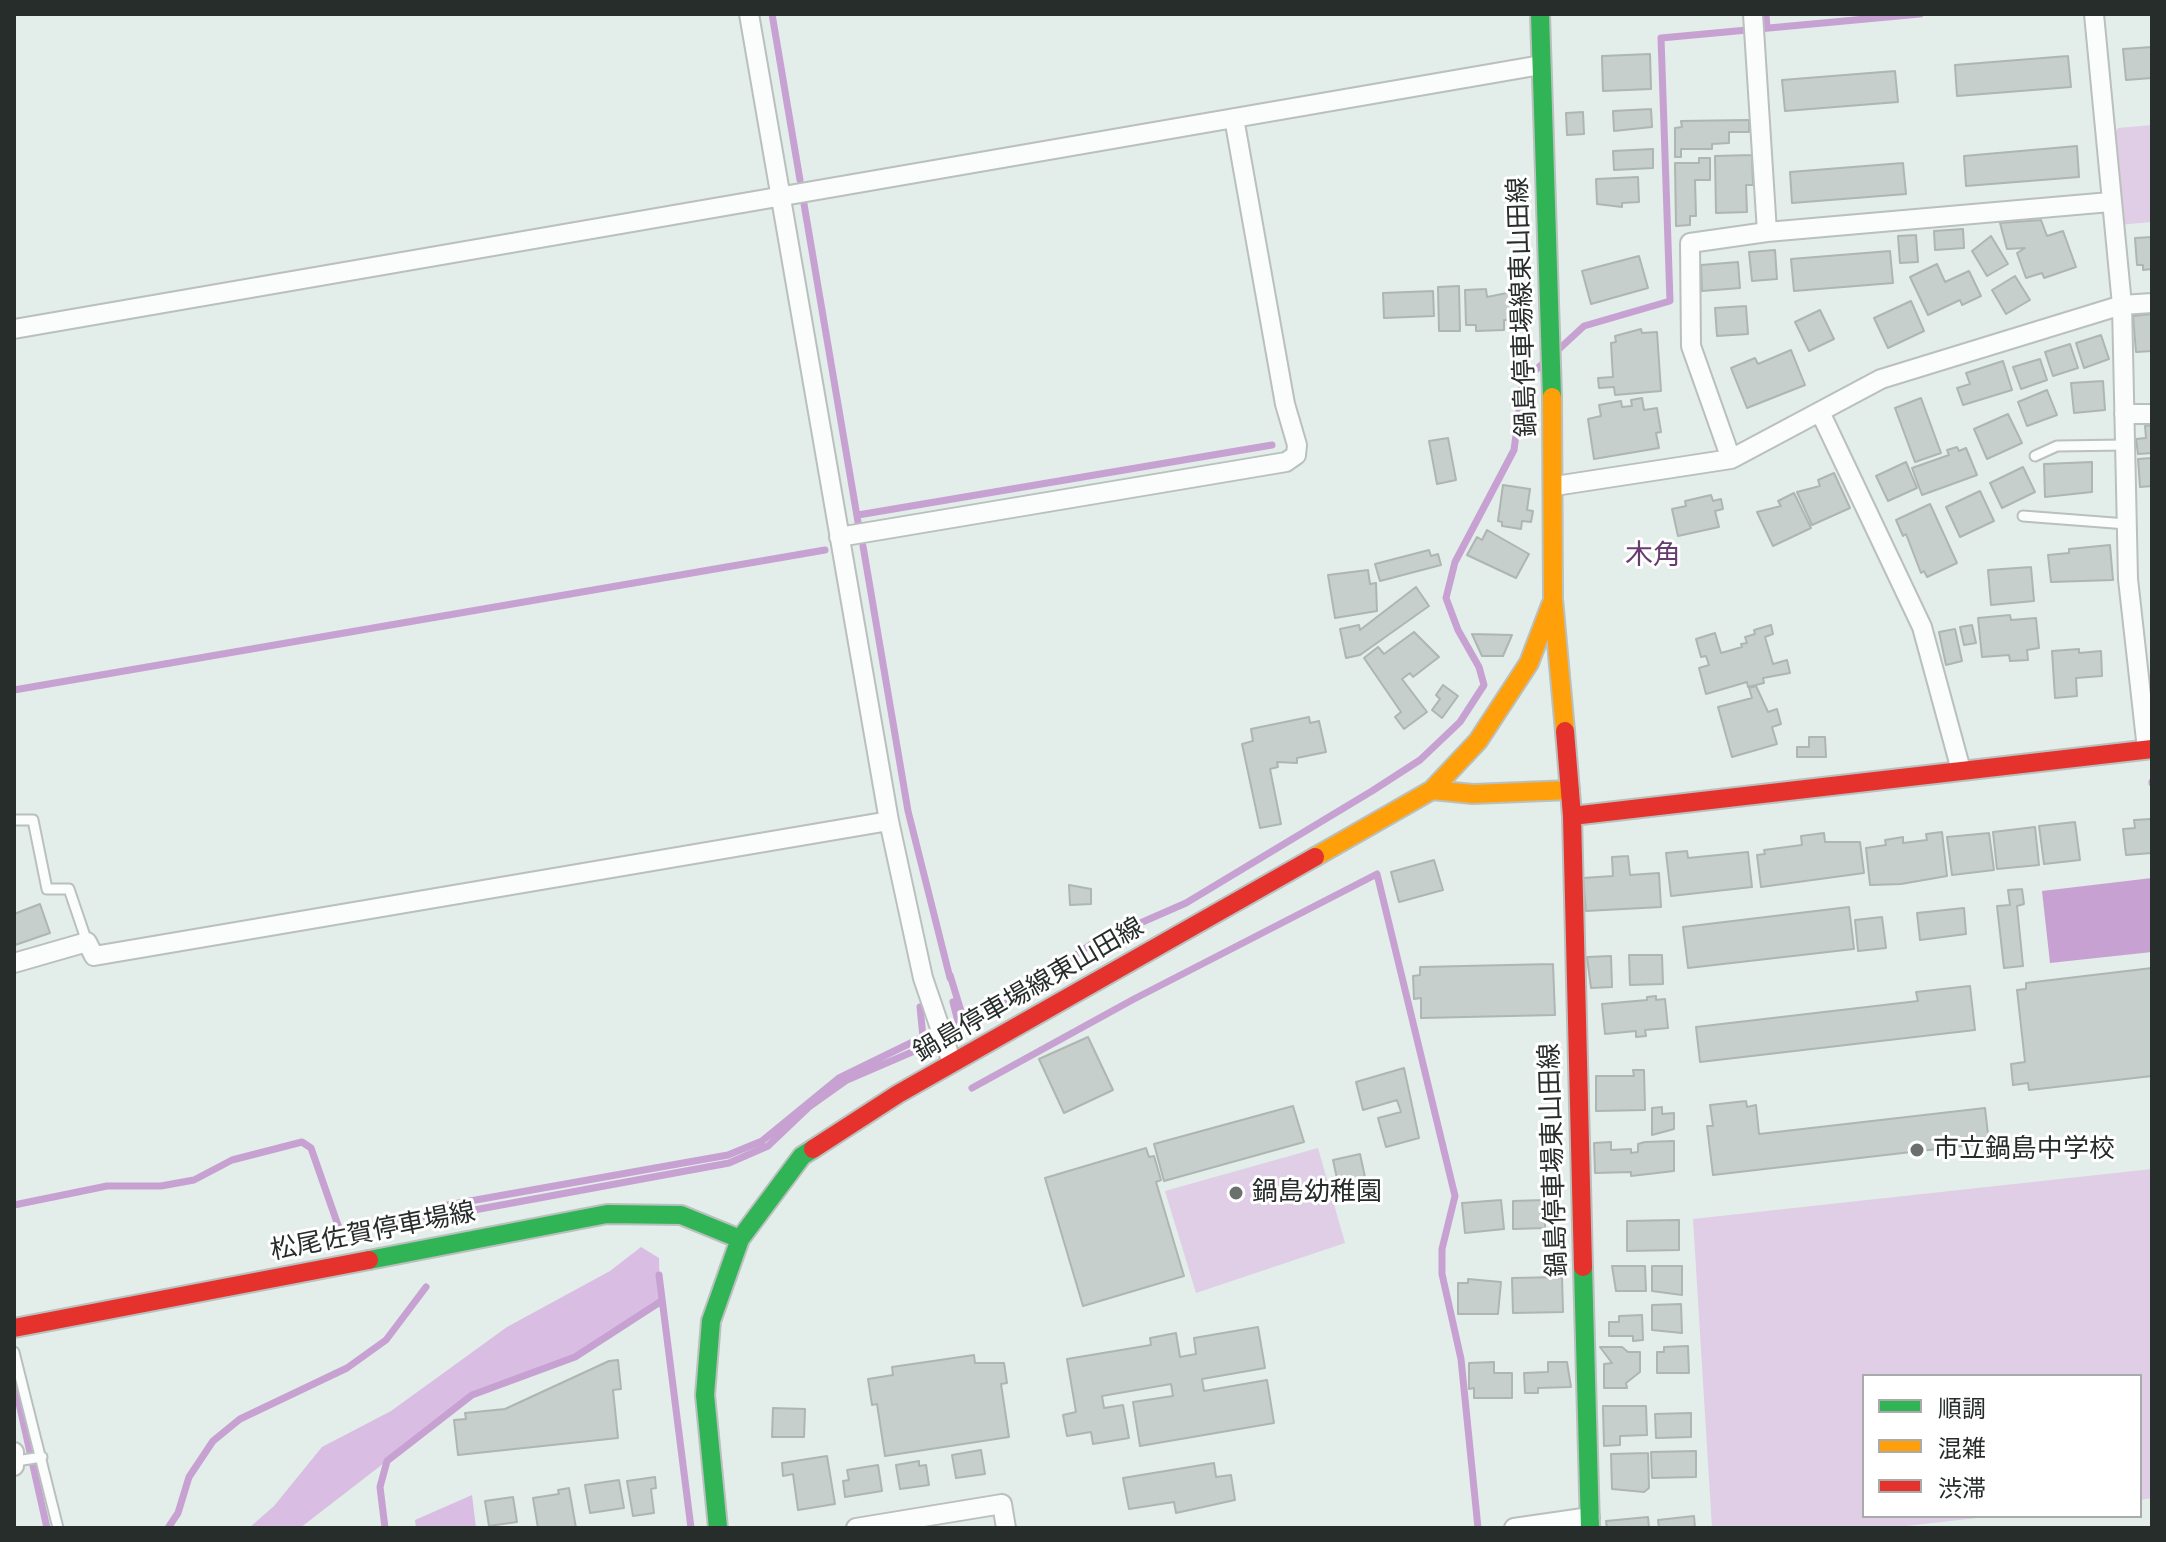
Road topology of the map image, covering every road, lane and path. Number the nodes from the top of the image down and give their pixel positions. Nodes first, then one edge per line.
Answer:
1 (749, 14) edge
2 (1540, 14) edge
3 (2094, 14) edge
4 (1753, 24) edge
5 (1541, 65) junction
6 (1234, 118) junction
7 (780, 195) junction
8 (2110, 202) junction
9 (1767, 232) junction
10 (2152, 303) edge
11 (2122, 305) junction
12 (14, 329) edge
13 (1821, 414) junction
14 (2124, 414) junction
15 (2152, 414) edge
16 (2125, 445) junction
17 (2035, 456) dead end
18 (1731, 459) junction
19 (1555, 486) junction
20 (2023, 516) dead end
21 (2127, 524) junction
22 (839, 537) junction
23 (1553, 599) junction
24 (2149, 749) edge
25 (1961, 770) junction
26 (1432, 790) junction
27 (1570, 790) junction
28 (1572, 816) junction
29 (14, 820) edge
30 (889, 821) junction
31 (87, 942) junction
32 (14, 963) edge
33 (952, 1063) junction
34 (740, 1239) junction
35 (14, 1328) edge
36 (14, 1352) edge
37 (42, 1457) junction
38 (15, 1460) edge
39 (1590, 1523) edge
40 (58, 1528) edge
41 (718, 1528) edge
42 (856, 1528) edge
43 (1006, 1528) edge
44 (1514, 1528) edge

1 - 7 street
2 - 5 main road, 鍋島停車場線東山田線
3 - 8 street
4 - 9 street
5 - 6 street
5 - 19 main road, 鍋島停車場線東山田線
6 - 7 street
6 - 22 street
7 - 12 street
7 - 22 street
8 - 9 street
8 - 11 street
9 - 18 street
10 - 11 street
11 - 13 street
11 - 14 street
13 - 18 street
13 - 25 street
14 - 15 street
14 - 16 street
16 - 17 lane
16 - 21 street
18 - 19 street
19 - 23 main road, 鍋島停車場線東山田線
20 - 21 lane
21 - 24 street
22 - 30 street
23 - 26 main road, 鍋島停車場線東山田線
23 - 27 main road, 鍋島停車場線東山田線
24 - 25 main road
25 - 28 main road
26 - 27 main road
26 - 33 main road, 鍋島停車場線東山田線
27 - 28 main road, 鍋島停車場東山田線
28 - 39 main road, 鍋島停車場東山田線
29 - 31 lane
30 - 31 street
30 - 33 street
31 - 32 street
33 - 34 main road, 鍋島停車場線東山田線
34 - 35 main road, 松尾佐賀停車場線
34 - 41 main road, 鍋島停車場線東山田線
36 - 37 lane
37 - 38 lane
37 - 40 lane
39 - 44 street
42 - 43 street

